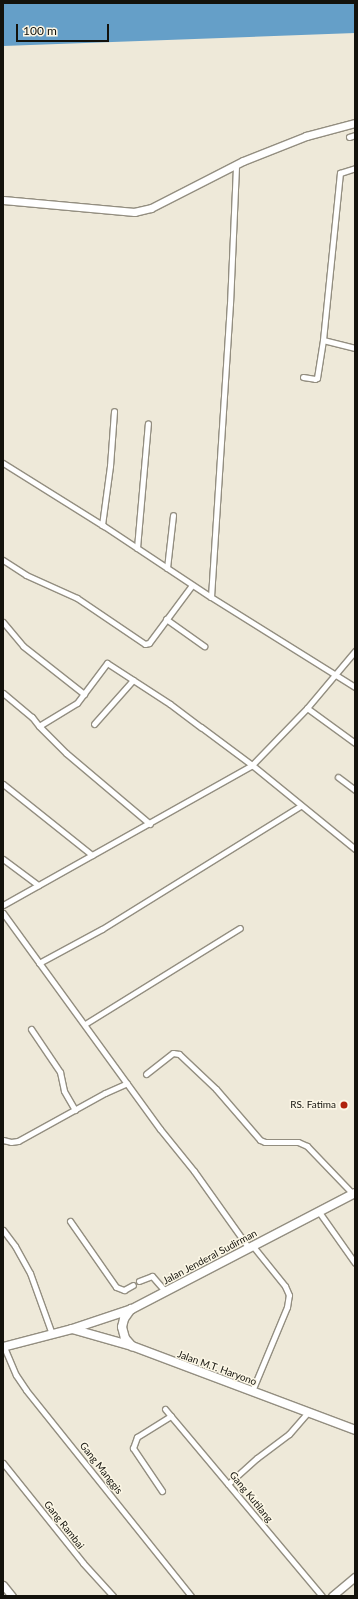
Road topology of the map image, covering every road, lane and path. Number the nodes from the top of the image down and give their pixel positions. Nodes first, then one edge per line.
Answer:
1 (355, 123) edge
2 (355, 135) edge
3 (349, 137) dead end
4 (236, 164) junction
5 (355, 168) edge
6 (3, 200) edge
7 (323, 340) junction
8 (355, 347) edge
9 (303, 377) dead end
10 (114, 411) dead end
11 (148, 423) dead end
12 (3, 463) edge
13 (173, 515) dead end
14 (102, 525) junction
15 (137, 548) junction
16 (3, 560) edge
17 (167, 568) junction
18 (192, 585) junction
19 (211, 597) junction
20 (166, 619) junction
21 (3, 622) edge
22 (204, 646) dead end
23 (355, 651) edge
24 (335, 675) junction
25 (133, 680) junction
26 (355, 687) edge
27 (3, 693) edge
28 (84, 694) junction
29 (307, 708) junction
30 (94, 724) dead end
31 (39, 726) junction
32 (355, 743) edge
33 (252, 765) junction
34 (338, 777) dead end
35 (3, 784) edge
36 (355, 790) edge
37 (300, 806) junction
38 (150, 824) junction
39 (355, 849) edge
40 (92, 854) junction
41 (3, 859) edge
42 (38, 885) junction
43 (3, 906) edge
44 (3, 913) edge
45 (240, 928) dead end
46 (39, 963) junction
47 (85, 1024) junction
48 (31, 1029) dead end
49 (146, 1074) dead end
50 (127, 1083) junction
51 (75, 1110) junction
52 (3, 1140) edge
53 (354, 1193) edge
54 (319, 1212) junction
55 (70, 1221) dead end
56 (3, 1230) edge
57 (250, 1246) junction
58 (355, 1263) edge
59 (140, 1281) dead end
60 (133, 1285) dead end
61 (166, 1292) junction
62 (132, 1309) junction
63 (72, 1329) junction
64 (52, 1334) junction
65 (132, 1346) junction
66 (4, 1347) edge
67 (252, 1391) junction
68 (166, 1409) dead end
69 (308, 1412) junction
70 (171, 1416) junction
71 (355, 1430) edge
72 (3, 1462) edge
73 (228, 1484) junction
74 (162, 1491) dead end
75 (355, 1577) edge
76 (3, 1585) edge
77 (12, 1596) edge
78 (113, 1596) edge
79 (191, 1596) edge
80 (322, 1596) edge
81 (332, 1596) edge

1 - 4 street
2 - 3 street
4 - 6 street
4 - 19 street
5 - 7 street
7 - 8 street
7 - 9 street
10 - 14 street
11 - 15 street
12 - 14 street
13 - 17 street
14 - 15 street
15 - 17 street
16 - 20 street
17 - 18 street
18 - 19 street
18 - 20 street
19 - 24 street
20 - 22 street
21 - 28 street
23 - 24 street
24 - 26 street
24 - 29 street
25 - 28 street
25 - 30 street
25 - 33 street
27 - 31 street
28 - 31 street
29 - 32 street
29 - 33 street
31 - 38 street
33 - 37 street
33 - 38 street
34 - 36 street
35 - 40 street
37 - 39 street
37 - 46 street
38 - 40 street
40 - 42 street
41 - 42 street
42 - 43 street
44 - 46 street
45 - 47 street
46 - 47 street
47 - 50 street
48 - 51 street
49 - 53 street
50 - 51 street
50 - 57 street
51 - 52 street
53 - 54 main road, Jalan Jenderal Sudirman
54 - 57 main road, Jalan Jenderal Sudirman
54 - 58 street
55 - 60 street
56 - 64 street
57 - 61 main road, Jalan Jenderal Sudirman
57 - 67 street
59 - 61 street
61 - 62 main road, Jalan Jenderal Sudirman
62 - 63 main road, Jalan Jenderal Sudirman
62 - 65 main road
63 - 64 main road, Jalan Jenderal Sudirman
63 - 65 main road, Jalan M.T. Haryono
64 - 66 main road, Jalan Jenderal Sudirman
65 - 67 main road, Jalan M.T. Haryono
66 - 79 street, Gang Manggis
67 - 69 main road, Jalan M.T. Haryono
68 - 70 street, Gang Kutilang
69 - 71 main road, Jalan M.T. Haryono
69 - 73 street
70 - 73 street, Gang Kutilang
70 - 74 street
72 - 78 street, Gang Rambai
73 - 80 street, Gang Kutilang
75 - 81 street
76 - 77 street

